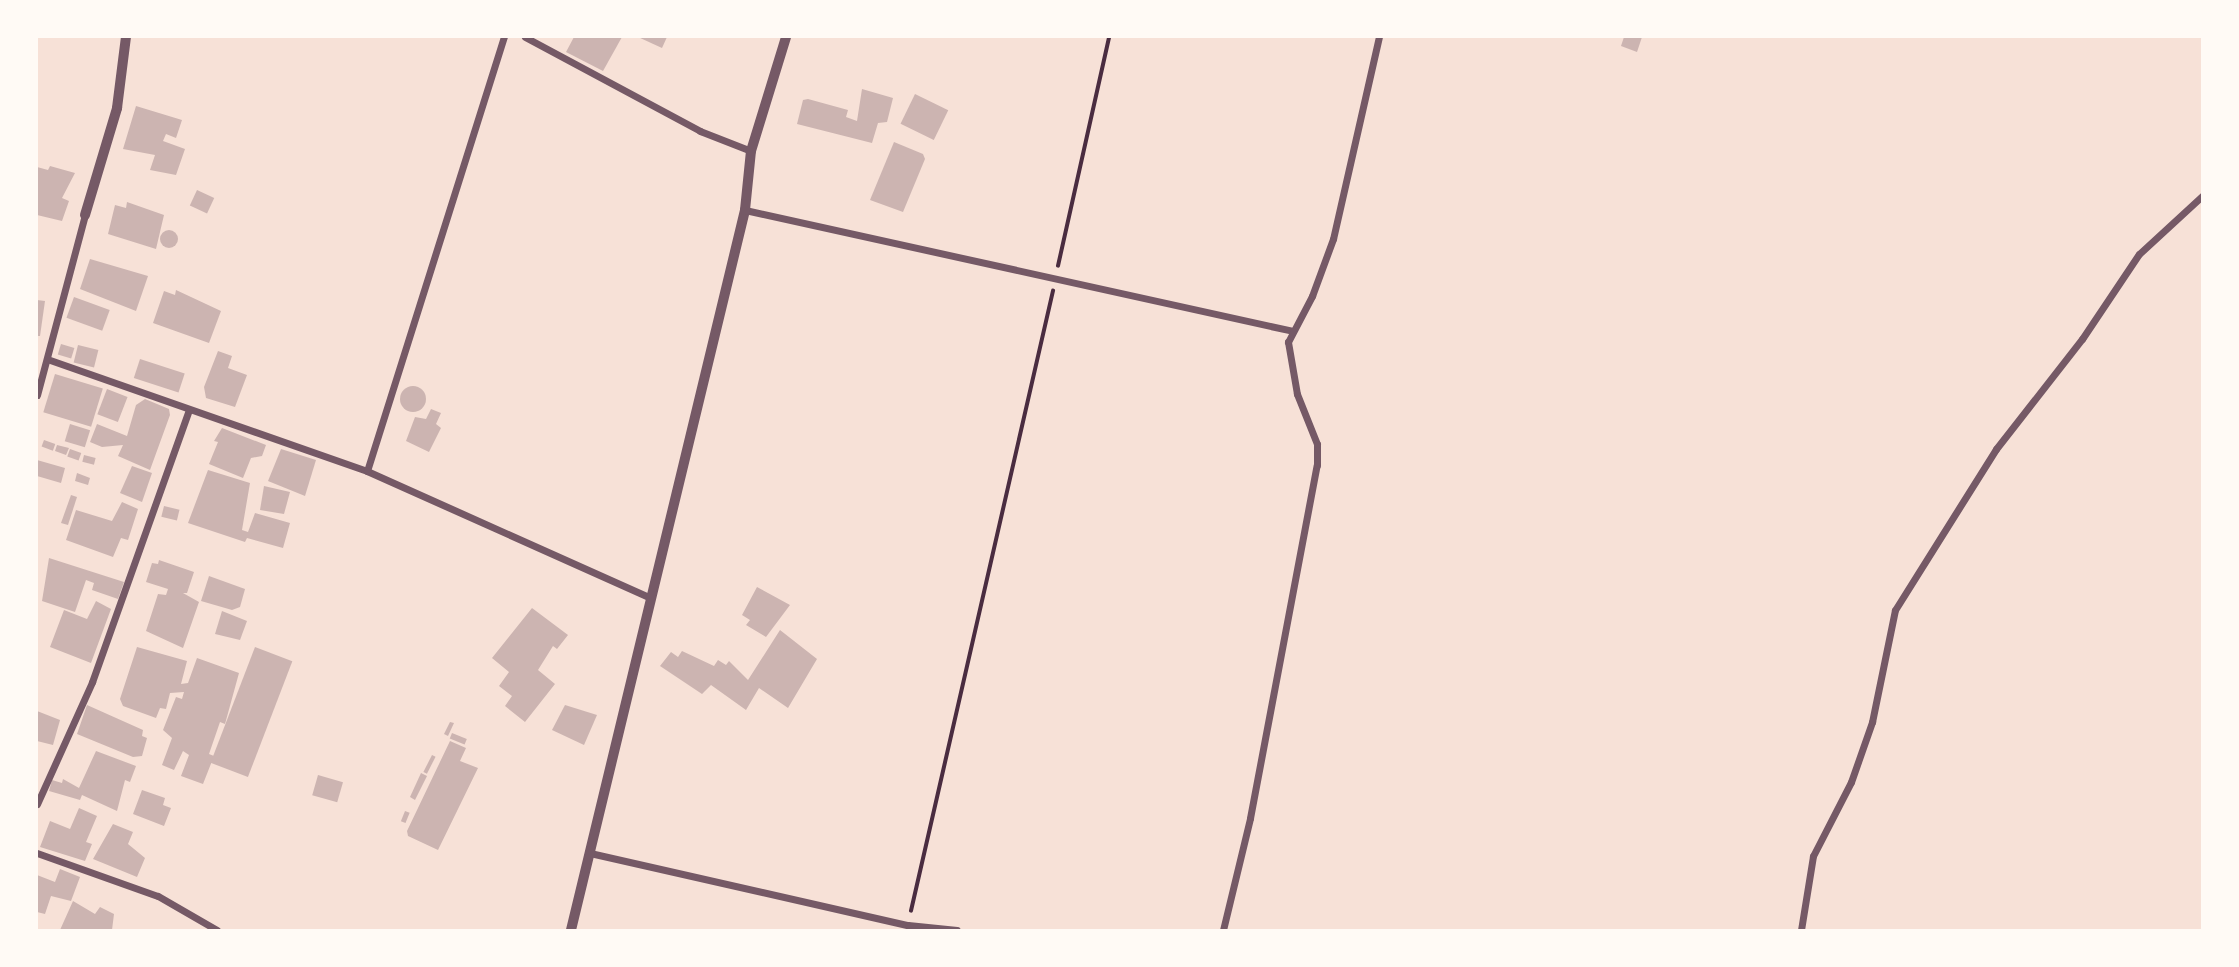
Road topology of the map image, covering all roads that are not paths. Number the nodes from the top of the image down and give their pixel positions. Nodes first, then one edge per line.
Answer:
1 (126, 37) edge
2 (504, 37) edge
3 (525, 37) edge
4 (786, 37) edge
5 (1379, 37) edge
6 (751, 151) junction
7 (2202, 196) edge
8 (745, 210) junction
9 (85, 215) joint
10 (1293, 331) junction
11 (50, 360) junction
12 (37, 395) edge
13 (189, 410) junction
14 (367, 471) junction
15 (651, 598) junction
16 (37, 804) edge
17 (37, 853) edge
18 (590, 853) junction
19 (217, 930) edge
20 (571, 930) edge
21 (957, 930) edge
22 (1223, 930) edge
23 (1801, 930) edge

1 - 9 street
2 - 14 street
3 - 6 street
4 - 6 street
5 - 10 street
6 - 8 street
7 - 23 street
8 - 10 street
8 - 15 street
9 - 11 street
10 - 22 street
11 - 12 street
11 - 13 street
13 - 14 street
13 - 16 street
14 - 15 street
15 - 18 street
17 - 19 street
18 - 20 street
18 - 21 street

